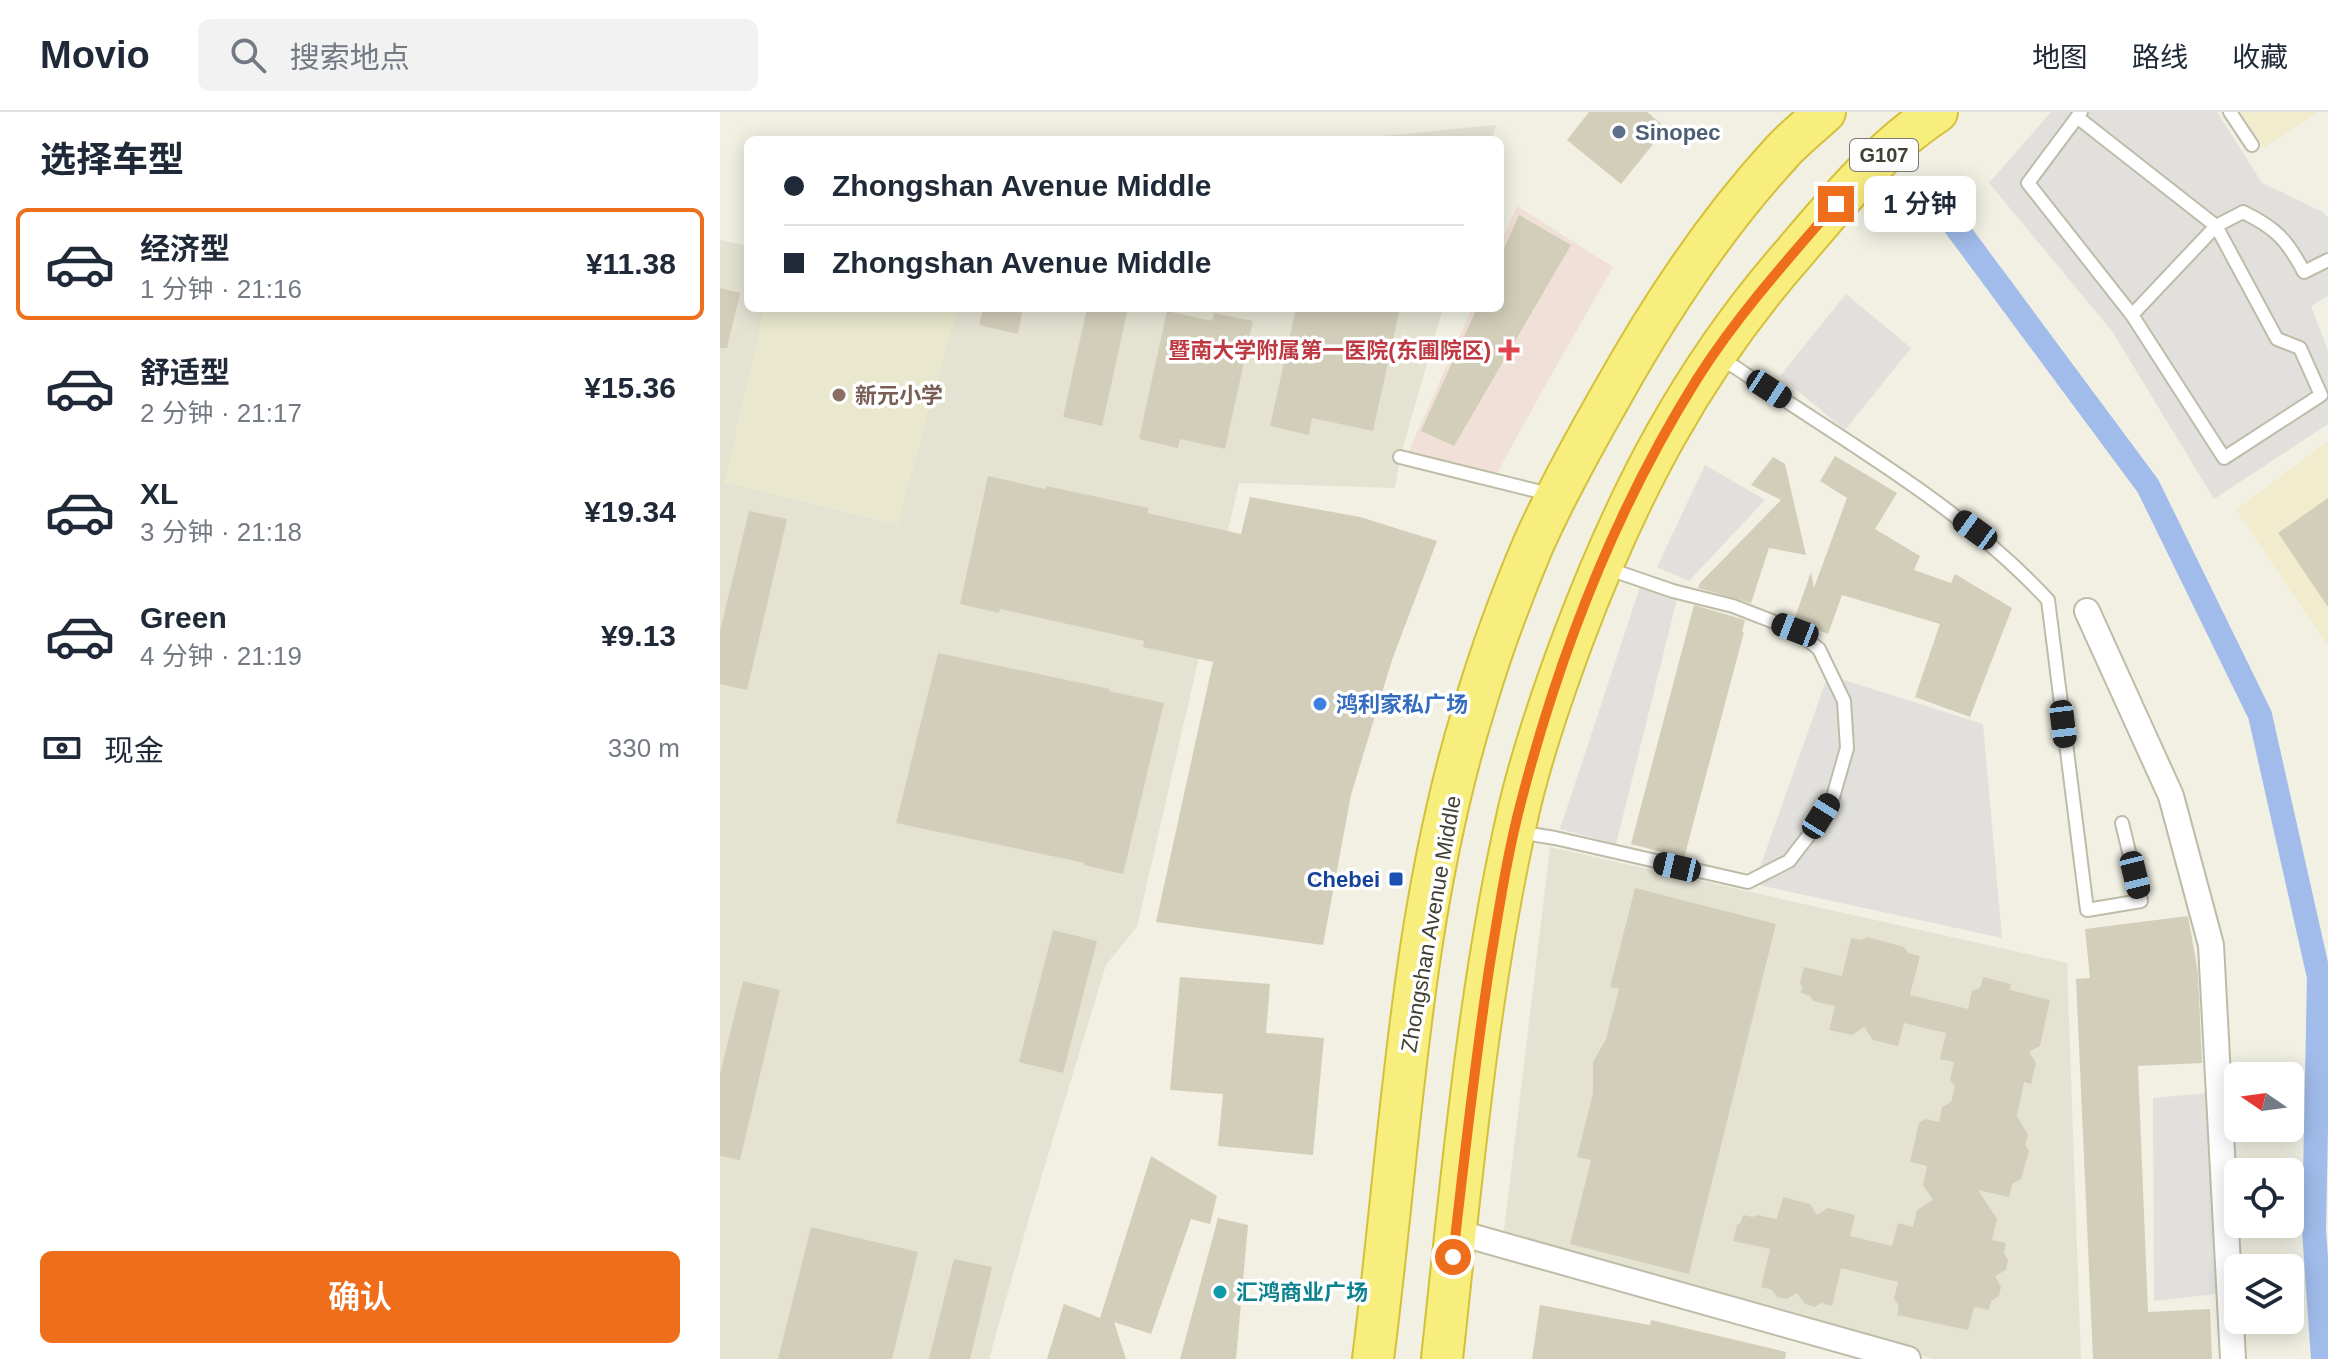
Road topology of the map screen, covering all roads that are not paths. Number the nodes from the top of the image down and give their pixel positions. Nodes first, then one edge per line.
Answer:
1 (1825, 112) edge
2 (1937, 112) edge
3 (2230, 112) edge
4 (2079, 114) edge
5 (2252, 145) dead end
6 (2216, 226) junction
7 (2328, 260) edge
8 (2132, 315) junction
9 (1713, 356) junction
10 (1400, 457) dead end
11 (1556, 496) junction
12 (1600, 566) junction
13 (2087, 611) dead end
14 (2122, 823) dead end
15 (1514, 832) junction
16 (1456, 1232) junction
17 (1373, 1359) edge
18 (1442, 1359) edge
19 (1908, 1359) edge
20 (2233, 1359) edge

1 - 11 highway, Zhongshan Avenue Middle
2 - 9 highway, G107
3 - 5 lane
4 - 6 lane
4 - 8 lane
6 - 7 lane
6 - 8 lane
6 - 8 lane
9 - 12 highway, G107
9 - 14 lane
10 - 11 lane
11 - 17 highway, Zhongshan Avenue Middle
12 - 15 highway, G107
12 - 15 lane
13 - 20 street
15 - 16 highway, G107
16 - 18 highway, G107
16 - 19 street

